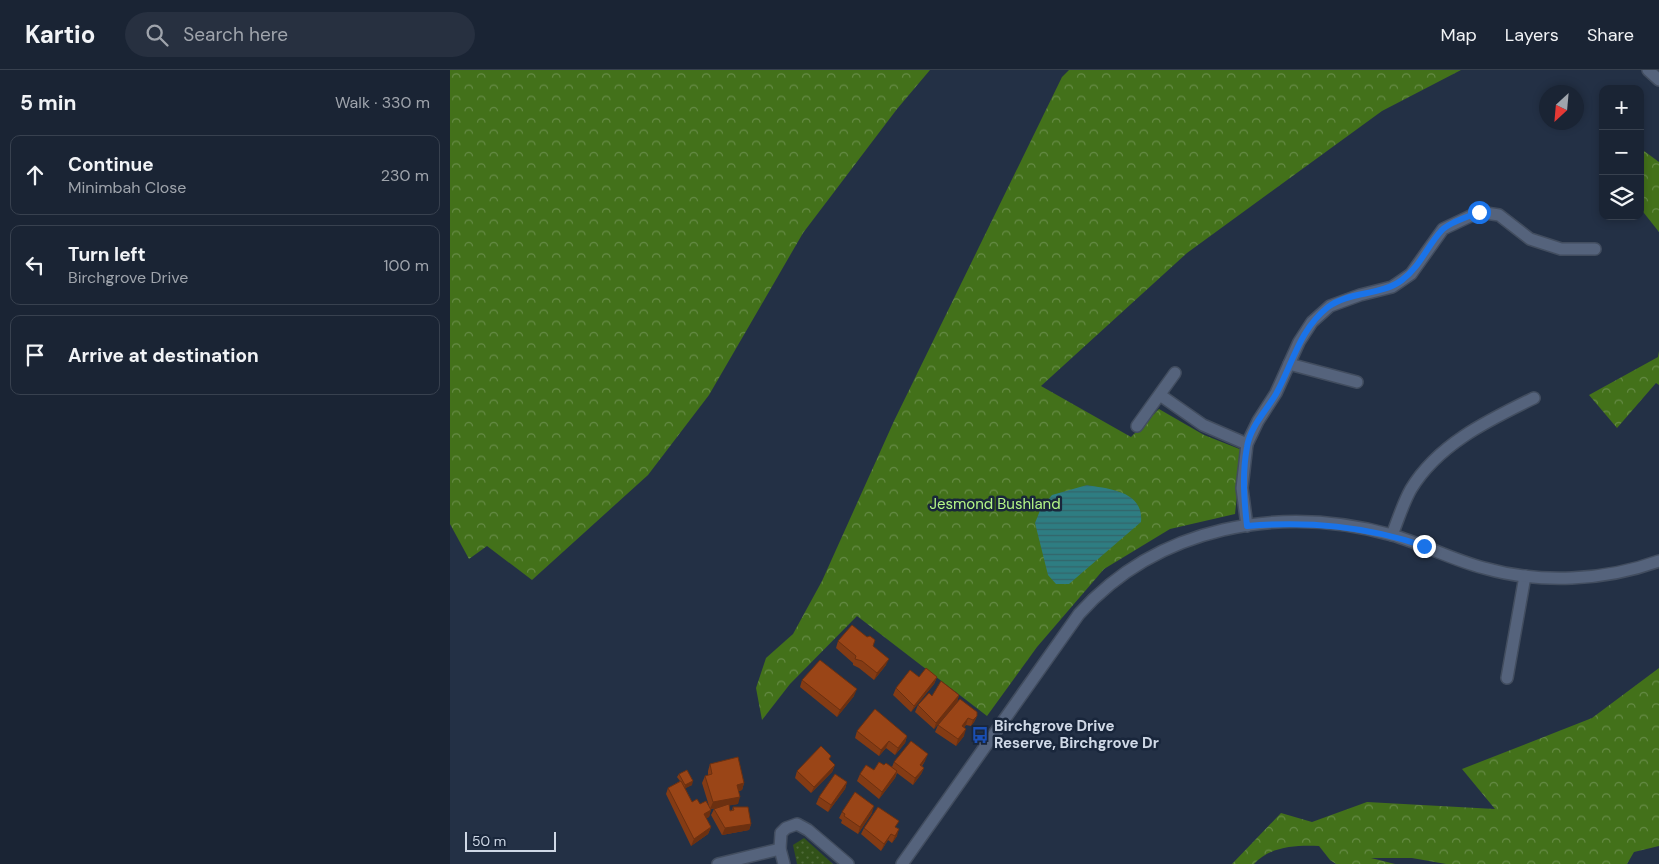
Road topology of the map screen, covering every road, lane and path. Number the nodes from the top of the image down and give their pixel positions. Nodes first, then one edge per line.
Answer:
1 (1648, 70) edge
2 (1659, 80) edge
3 (1595, 249) dead end
4 (1289, 364) junction
5 (1175, 373) dead end
6 (1357, 382) dead end
7 (1160, 395) junction
8 (1534, 398) dead end
9 (1137, 426) dead end
10 (1247, 444) junction
11 (1247, 526) junction
12 (1392, 535) junction
13 (1659, 561) edge
14 (1525, 576) junction
15 (1508, 678) dead end
16 (780, 849) junction
17 (718, 864) edge
18 (784, 864) edge
19 (848, 864) edge
20 (902, 864) edge

1 - 2 street
3 - 4 street
4 - 6 street
4 - 10 street
5 - 7 street
7 - 9 street
7 - 10 street
8 - 12 street
10 - 11 street
11 - 12 street
11 - 20 street
12 - 14 street
13 - 14 street
14 - 15 street
16 - 17 street
16 - 18 street
16 - 19 street

